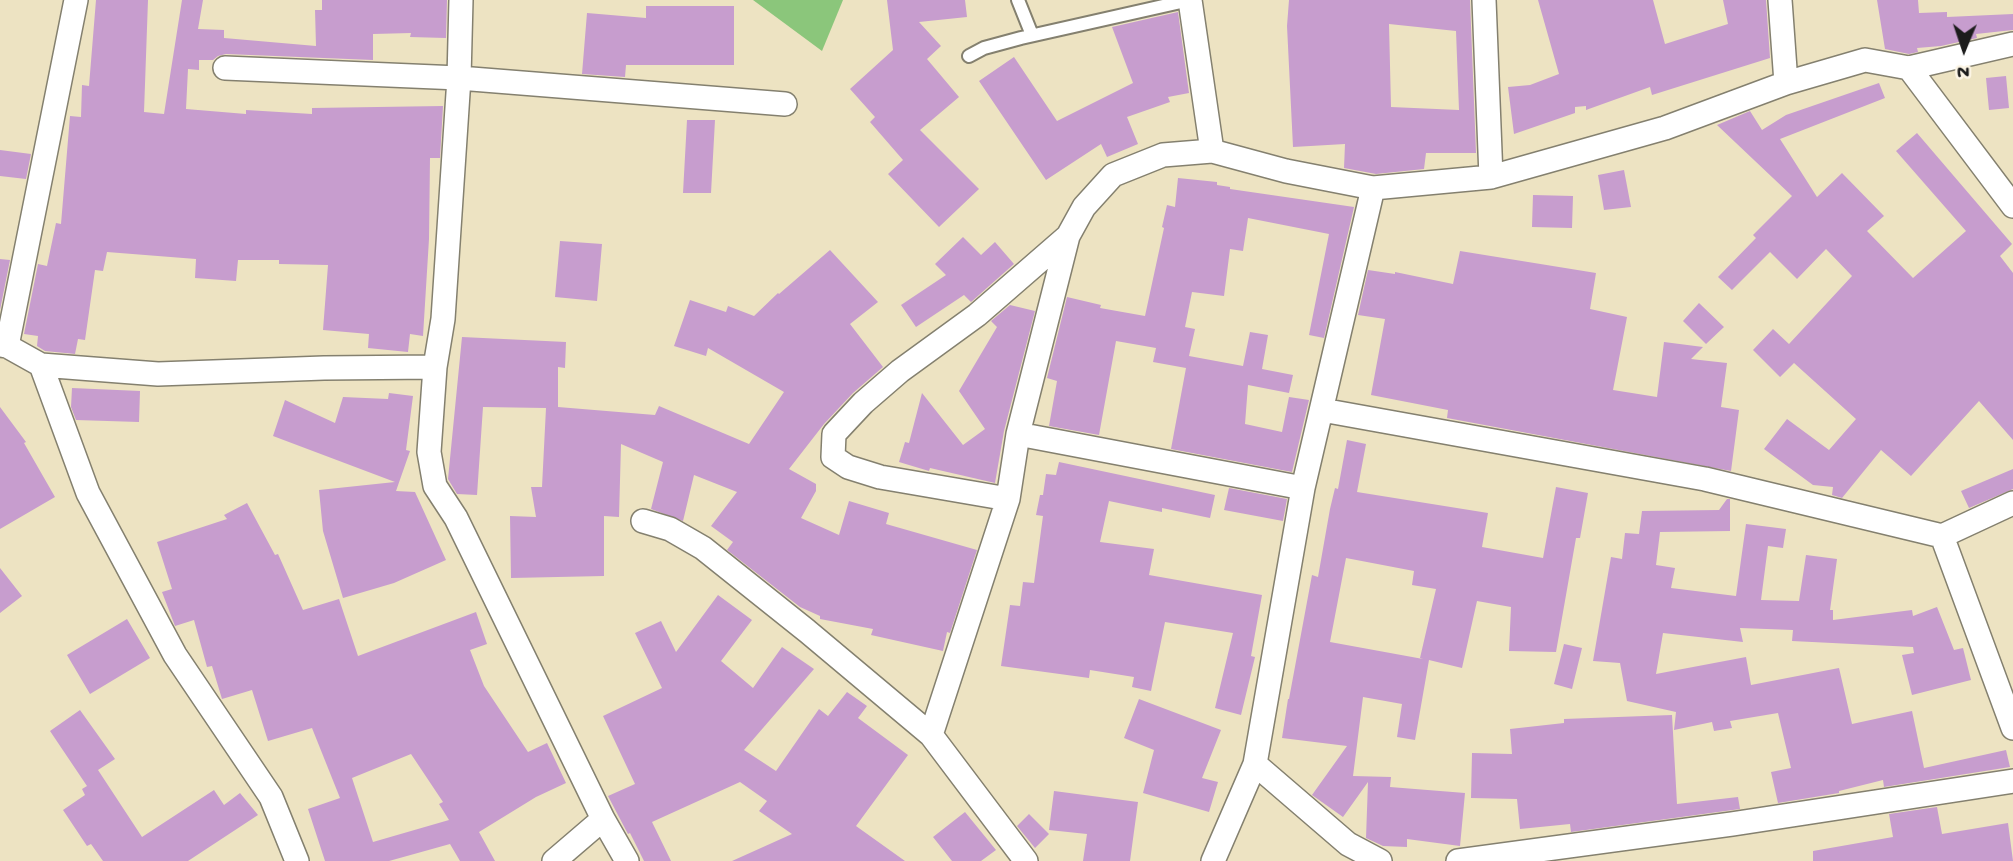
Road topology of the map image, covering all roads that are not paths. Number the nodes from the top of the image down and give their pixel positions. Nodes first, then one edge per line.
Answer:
1 (76, 0) edge
2 (461, 0) edge
3 (1018, 0) edge
4 (1190, 0) edge
5 (1484, 0) edge
6 (1780, 0) edge
7 (1032, 35) junction
8 (2013, 44) edge
9 (969, 56) dead end
10 (225, 68) dead end
11 (1909, 68) junction
12 (459, 78) junction
13 (1786, 83) junction
14 (785, 104) dead end
15 (1212, 151) junction
16 (1490, 177) junction
17 (1373, 188) junction
18 (2013, 206) edge
19 (1068, 236) junction
20 (3, 345) edge
21 (41, 365) junction
22 (435, 367) junction
23 (1322, 410) junction
24 (1018, 434) junction
25 (1303, 488) junction
26 (1008, 499) junction
27 (2013, 503) edge
28 (643, 520) dead end
29 (1942, 536) junction
30 (2013, 728) edge
31 (931, 735) junction
32 (1255, 764) junction
33 (2013, 781) edge
34 (603, 819) junction
35 (297, 861) edge
36 (554, 861) edge
37 (627, 861) edge
38 (1026, 861) edge
39 (1213, 861) edge
40 (1380, 861) edge
41 (1458, 861) edge

1 - 20 street
2 - 12 street
3 - 7 lane
4 - 7 lane
4 - 15 street
5 - 16 street
6 - 13 street
7 - 9 lane
8 - 11 street
10 - 12 street
11 - 13 street
11 - 18 street
12 - 14 street
12 - 22 street
13 - 16 street
15 - 17 street
15 - 19 street
16 - 17 street
17 - 23 street
19 - 24 street
19 - 26 street
20 - 21 street
21 - 22 street
21 - 35 street
22 - 34 street
23 - 25 street
23 - 29 street
24 - 25 street
24 - 26 street
25 - 32 street
26 - 31 street
27 - 29 street
28 - 31 street
29 - 30 street
31 - 38 street
32 - 39 street
32 - 40 street
33 - 41 street
34 - 36 street
34 - 37 street

